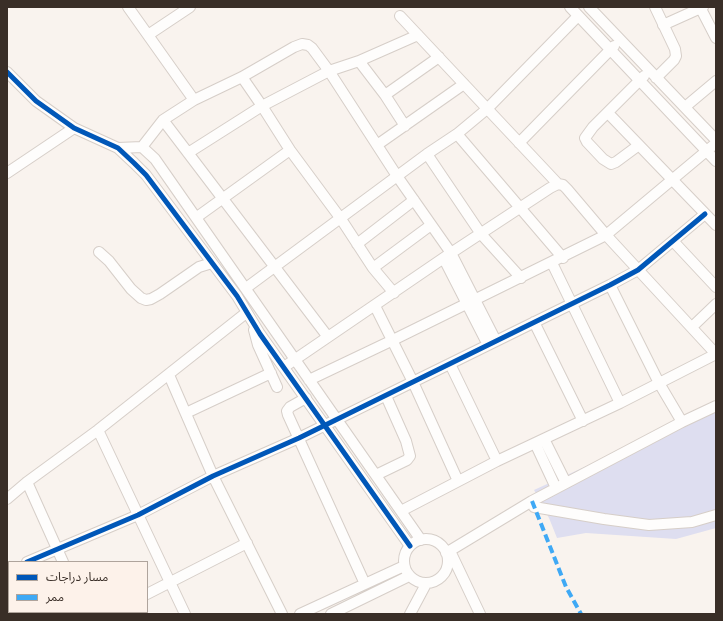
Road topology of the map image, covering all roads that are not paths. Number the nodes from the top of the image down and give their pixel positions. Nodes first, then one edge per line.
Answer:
1 (128, 7) edge
2 (190, 7) edge
3 (589, 7) edge
4 (655, 7) edge
5 (701, 7) edge
6 (574, 10) edge
7 (400, 16) dead end
8 (663, 25) junction
9 (148, 35) junction
10 (418, 35) junction
11 (716, 38) edge
12 (620, 39) junction
13 (611, 50) junction
14 (439, 58) junction
15 (359, 61) junction
16 (649, 70) junction
17 (328, 71) junction
18 (7, 72) edge
19 (242, 77) junction
20 (656, 78) junction
21 (640, 80) junction
22 (716, 81) edge
23 (464, 84) junction
24 (385, 95) junction
25 (194, 100) junction
26 (262, 106) junction
27 (685, 107) junction
28 (487, 109) junction
29 (608, 113) junction
30 (163, 120) junction
31 (405, 126) junction
32 (74, 128) junction
33 (457, 134) junction
34 (716, 141) edge
35 (519, 143) junction
36 (377, 144) junction
37 (639, 145) junction
38 (142, 147) junction
39 (118, 148) junction
40 (290, 150) junction
41 (706, 151) junction
42 (188, 153) junction
43 (427, 154) junction
44 (716, 161) edge
45 (7, 173) edge
46 (397, 176) junction
47 (672, 179) junction
48 (558, 184) junction
49 (222, 198) junction
50 (414, 200) junction
51 (521, 208) junction
52 (705, 214) junction
53 (197, 217) junction
54 (341, 219) junction
55 (431, 225) junction
56 (716, 225) edge
57 (481, 234) junction
58 (606, 235) junction
59 (673, 241) junction
60 (357, 244) junction
61 (99, 252) dead end
62 (448, 256) junction
63 (562, 258) junction
64 (212, 263) junction
65 (552, 263) junction
66 (275, 268) junction
67 (373, 268) junction
68 (638, 270) junction
69 (521, 278) junction
70 (610, 285) junction
71 (716, 287) edge
72 (246, 288) junction
73 (394, 293) junction
74 (471, 302) junction
75 (572, 304) junction
76 (716, 304) edge
77 (375, 306) junction
78 (246, 313) junction
79 (534, 322) junction
80 (253, 324) junction
81 (692, 327) junction
82 (328, 337) junction
83 (393, 340) junction
84 (492, 343) junction
85 (716, 354) edge
86 (295, 359) junction
87 (450, 364) junction
88 (284, 367) junction
89 (271, 373) junction
90 (169, 375) junction
91 (308, 380) junction
92 (413, 382) junction
93 (659, 383) junction
94 (278, 387) dead end
95 (386, 396) junction
96 (306, 398) junction
97 (620, 403) junction
98 (716, 406) edge
99 (186, 413) junction
100 (336, 420) junction
101 (583, 421) junction
102 (682, 422) junction
103 (324, 425) junction
104 (98, 430) junction
105 (299, 438) junction
106 (540, 441) junction
107 (497, 461) junction
108 (376, 475) junction
109 (214, 476) junction
110 (458, 481) junction
111 (27, 482) junction
112 (566, 483) junction
113 (556, 488) junction
114 (7, 499) edge
115 (534, 507) dead end
116 (401, 511) junction
117 (138, 515) junction
118 (716, 515) edge
119 (421, 540) junction
120 (247, 543) junction
121 (410, 546) junction
122 (58, 549) junction
123 (448, 552) junction
124 (29, 561) edge
125 (64, 561) edge
126 (404, 566) junction
127 (409, 576) junction
128 (170, 584) junction
129 (365, 584) junction
130 (426, 584) junction
131 (148, 594) edge
132 (185, 614) edge
133 (282, 614) edge
134 (300, 614) edge
135 (331, 614) edge
136 (410, 614) edge
137 (480, 614) edge

1 - 9 street
2 - 9 street
3 - 12 street
4 - 8 street
5 - 8 street
5 - 11 street
6 - 13 street
6 - 28 street
7 - 10 street
8 - 20 street
9 - 25 street
10 - 14 street
10 - 15 street
12 - 13 street
12 - 16 street
13 - 21 street
13 - 35 street
14 - 23 street
14 - 24 street
15 - 17 street
15 - 24 street
16 - 20 street
16 - 21 street
17 - 19 street
17 - 26 street
17 - 36 street
18 - 32 street
19 - 25 street
19 - 26 street
20 - 27 street
21 - 29 street
21 - 41 street
22 - 27 street
23 - 28 street
23 - 31 street
24 - 31 street
25 - 30 street
26 - 40 street
26 - 42 street
27 - 34 street
28 - 33 street
28 - 35 street
29 - 37 street
29 - 37 street
30 - 38 street
30 - 42 street
31 - 36 street
32 - 39 street
32 - 45 street
33 - 43 street
33 - 51 street
34 - 41 street
35 - 48 street
36 - 46 street
37 - 47 street
38 - 39 street
38 - 53 street
39 - 64 street
40 - 49 street
40 - 54 street
41 - 44 street
41 - 47 street
42 - 49 street
43 - 46 street
43 - 57 street
46 - 50 street
46 - 54 street
47 - 52 street
47 - 58 street
48 - 51 street
48 - 58 street
49 - 53 street
49 - 66 street
50 - 55 street
50 - 60 street
51 - 57 street
51 - 63 street
52 - 56 street
52 - 59 street
53 - 72 street
54 - 60 street
54 - 66 street
55 - 62 street
55 - 67 street
57 - 62 street
57 - 69 street
58 - 63 street
58 - 68 street
59 - 68 street
59 - 71 street
60 - 67 street
61 - 64 street
62 - 73 street
62 - 74 street
63 - 65 street
64 - 78 street
65 - 69 street
65 - 75 street
66 - 72 street
66 - 82 street
67 - 73 street
68 - 70 street
68 - 81 street
69 - 74 street
70 - 75 street
70 - 93 street
72 - 86 street
73 - 77 street
74 - 83 street
74 - 84 street
75 - 79 street
75 - 97 street
76 - 81 street
77 - 82 street
77 - 83 street
78 - 80 street
78 - 90 street
79 - 84 street
79 - 101 street
80 - 88 street
80 - 89 street
81 - 85 street
82 - 86 street
83 - 91 street
83 - 92 street
84 - 87 street
85 - 93 street
86 - 88 street
86 - 91 street
87 - 92 street
87 - 107 street
88 - 96 street
89 - 94 street
89 - 99 street
90 - 99 street
90 - 104 street
91 - 100 street
92 - 95 street
92 - 110 street
93 - 97 street
93 - 102 street
95 - 100 street
95 - 108 street
96 - 103 street
96 - 105 street
97 - 101 street
98 - 102 street
99 - 109 street
100 - 103 street
100 - 108 street
101 - 106 street
102 - 112 street
103 - 105 street
103 - 121 street
104 - 111 street
104 - 117 street
105 - 109 street
105 - 129 street
106 - 107 street
106 - 112 street
106 - 113 street
107 - 110 street
108 - 116 street
109 - 117 street
109 - 120 street
110 - 116 street
111 - 114 street
111 - 122 street
112 - 113 street
113 - 123 street
115 - 118 street
116 - 119 street
117 - 122 street
117 - 128 street
119 - 121 street
119 - 123 street
120 - 128 street
120 - 133 street
121 - 126 street
122 - 124 street
122 - 125 street
123 - 130 street
123 - 137 street
126 - 127 street
126 - 129 street
127 - 130 street
127 - 135 street
128 - 131 street
128 - 132 street
129 - 134 street
130 - 136 street

